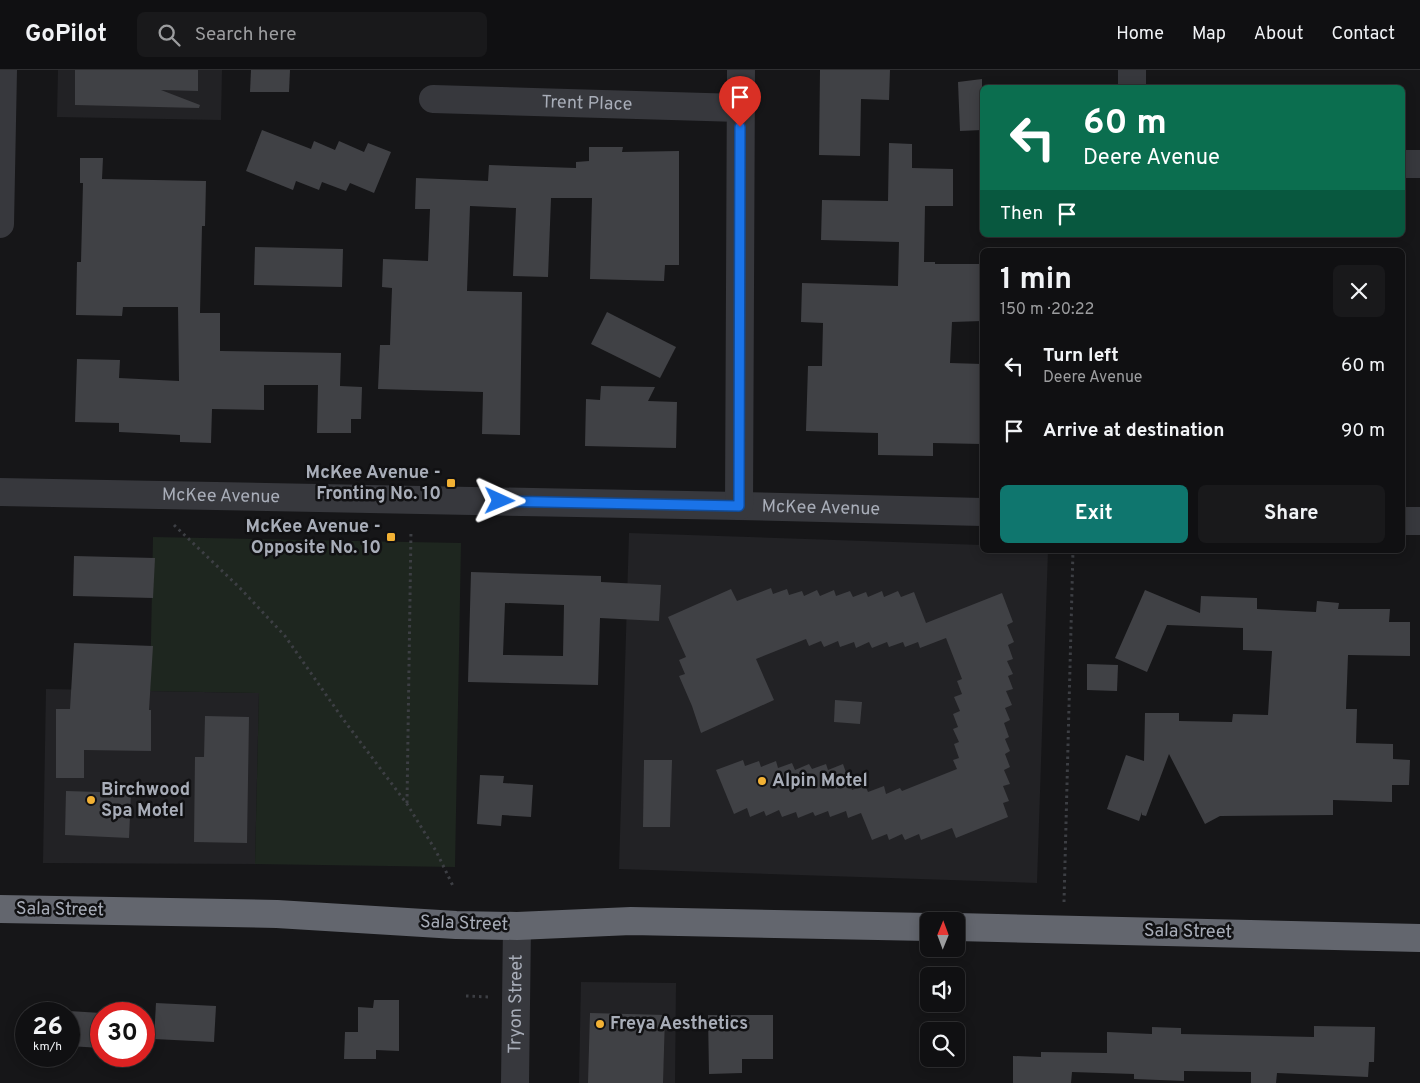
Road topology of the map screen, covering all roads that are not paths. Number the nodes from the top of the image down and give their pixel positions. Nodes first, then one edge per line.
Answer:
1 (3, 70) edge
2 (741, 70) edge
3 (1132, 70) edge
4 (1132, 85) edge
5 (432, 99) dead end
6 (740, 108) junction
7 (1405, 164) edge
8 (1420, 164) edge
9 (0, 224) edge
10 (0, 492) edge
11 (739, 506) junction
12 (980, 512) edge
13 (1405, 521) edge
14 (1420, 521) edge
15 (0, 909) edge
16 (518, 926) junction
17 (920, 927) edge
18 (965, 927) edge
19 (1420, 938) edge
20 (515, 1083) edge

1 - 9 street
2 - 6 street
3 - 4 street
5 - 6 street, Trent Place
6 - 11 street
7 - 8 street
10 - 11 street, McKee Avenue
11 - 12 street, McKee Avenue
13 - 14 street
15 - 16 highway, Sala Street
16 - 17 highway, Sala Street
16 - 20 street, Tryon Street
18 - 19 highway, Sala Street

